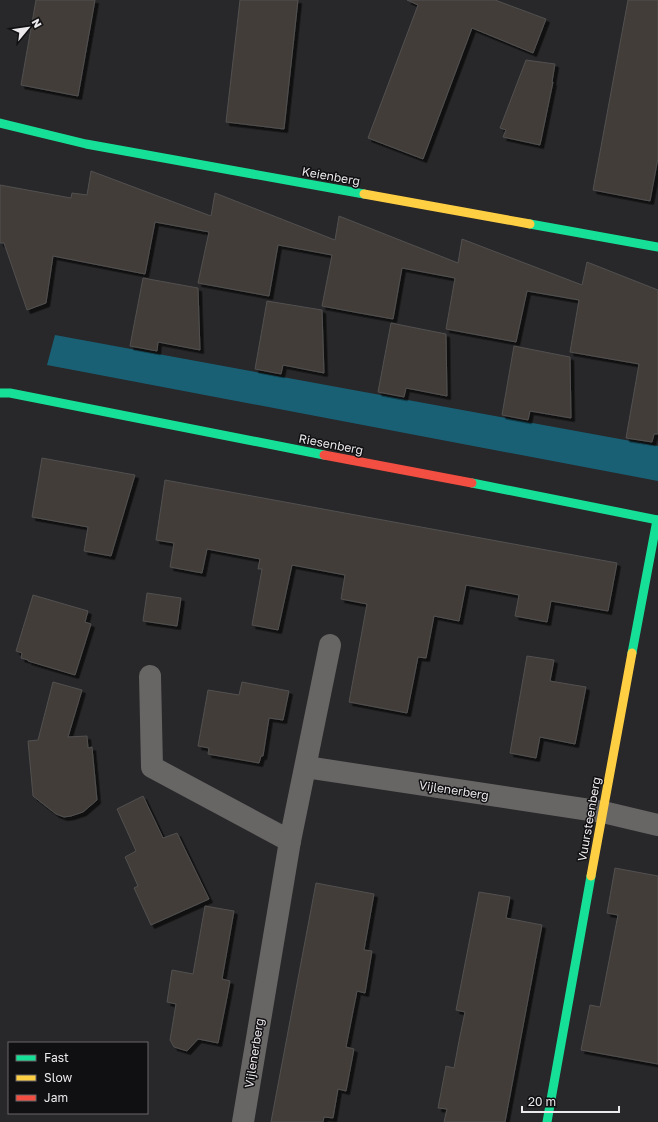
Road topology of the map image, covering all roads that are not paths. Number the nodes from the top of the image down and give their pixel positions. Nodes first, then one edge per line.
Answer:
1 (0, 123) edge
2 (658, 247) edge
3 (0, 394) edge
4 (658, 520) edge
5 (330, 645) dead end
6 (150, 676) dead end
7 (306, 767) junction
8 (603, 812) junction
9 (658, 825) edge
10 (290, 842) junction
11 (243, 1122) edge
12 (547, 1122) edge

1 - 2 street, Keienberg
3 - 4 street, Riesenberg
4 - 8 street, Vuursteenberg
5 - 7 street, Vijlenerberg
6 - 10 street
7 - 8 street, Vijlenerberg
7 - 10 street, Vijlenerberg
8 - 9 street, Vijlenerberg
8 - 12 street, Vuursteenberg
10 - 11 street, Vijlenerberg

